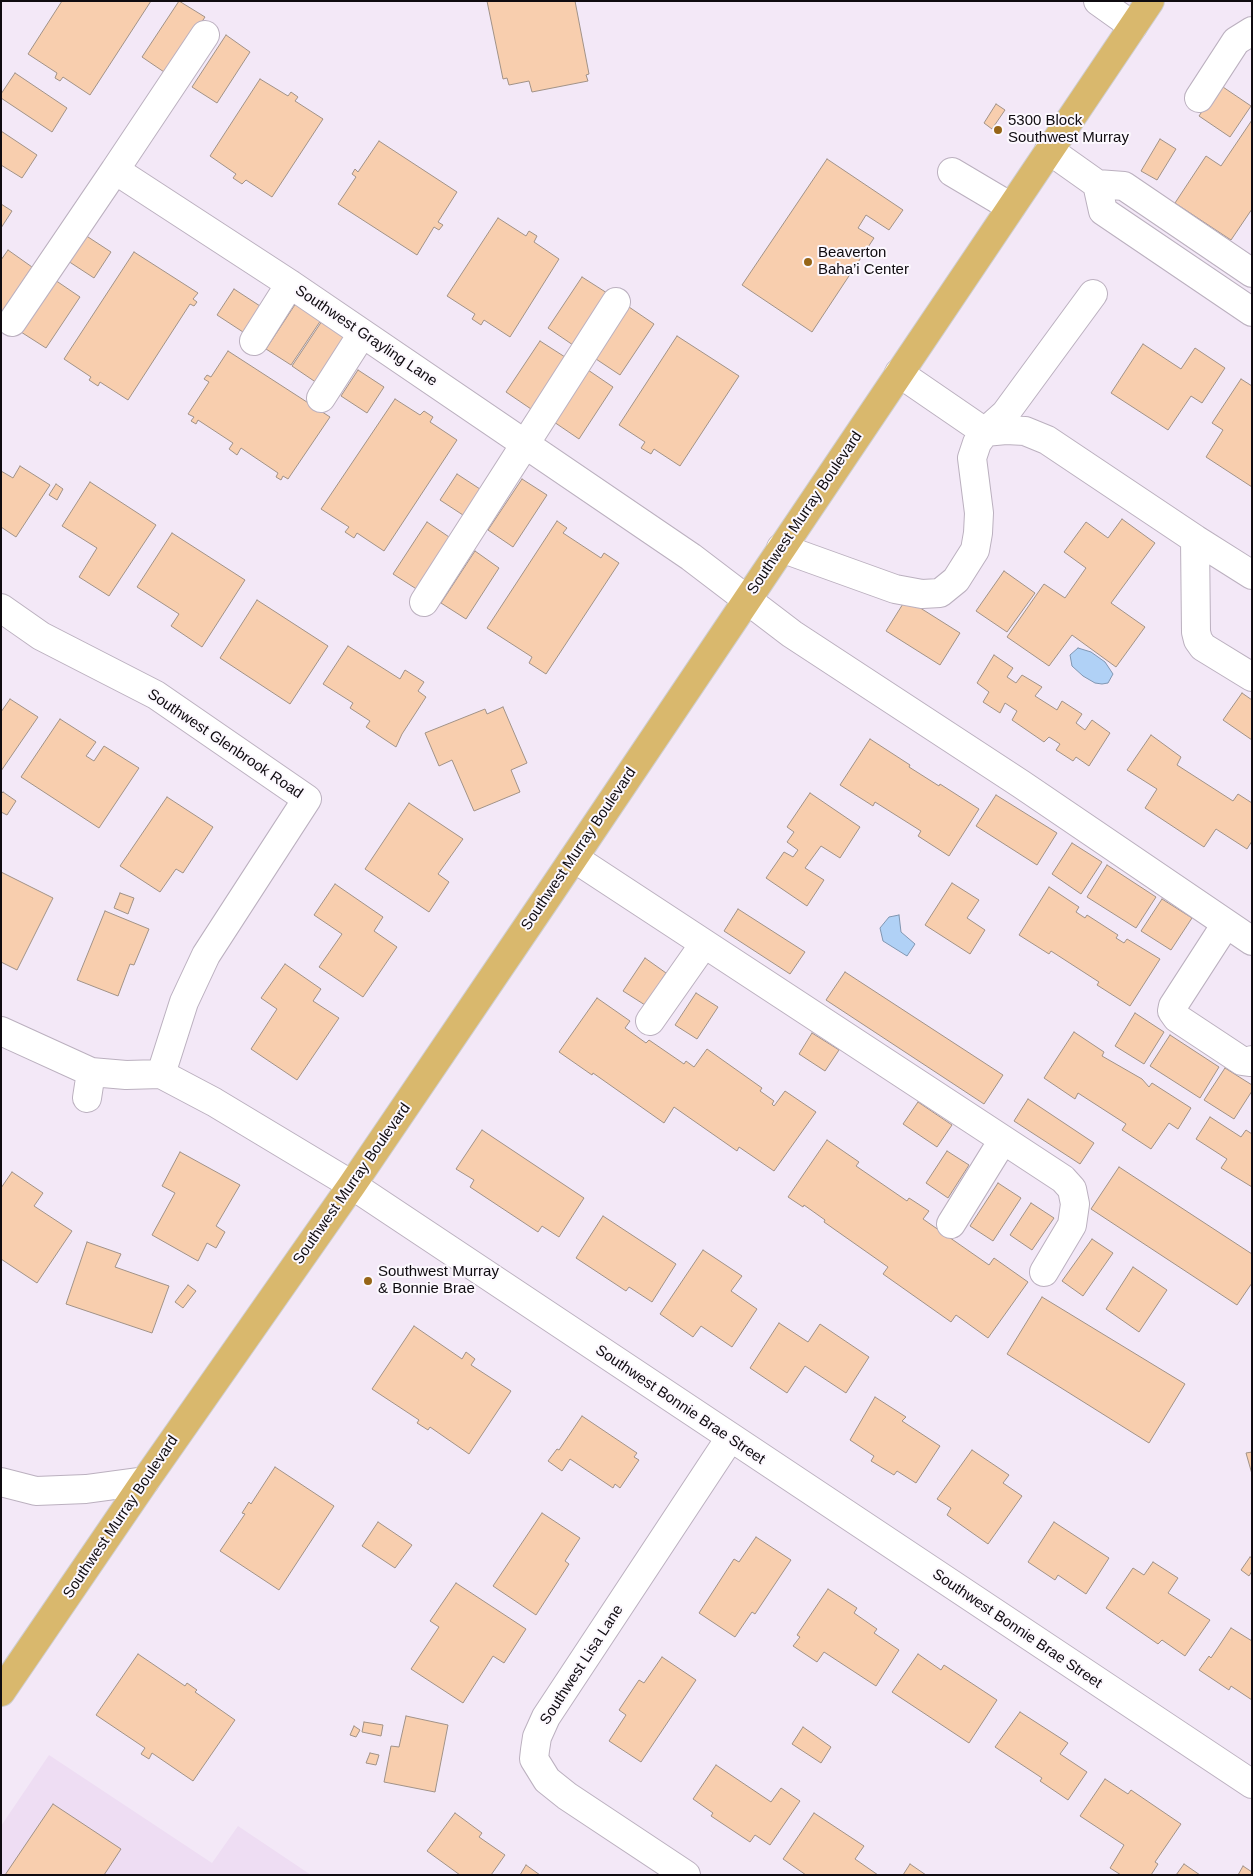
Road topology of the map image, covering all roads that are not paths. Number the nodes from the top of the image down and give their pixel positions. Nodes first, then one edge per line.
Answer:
1 (1098, 1) edge
2 (1150, 1) edge
3 (1134, 26) junction
4 (1252, 31) edge
5 (205, 35) dead end
6 (1198, 98) dead end
7 (1049, 150) junction
8 (116, 170) junction
9 (952, 172) dead end
10 (1097, 184) junction
11 (1011, 207) junction
12 (1252, 273) edge
13 (290, 284) junction
14 (1093, 294) dead end
15 (1248, 300) edge
16 (616, 302) dead end
17 (12, 322) dead end
18 (362, 334) junction
19 (254, 341) dead end
20 (899, 373) junction
21 (321, 398) dead end
22 (985, 432) junction
23 (524, 444) junction
24 (1196, 539) junction
25 (780, 548) junction
26 (1252, 575) edge
27 (746, 600) junction
28 (424, 602) dead end
29 (1, 608) edge
30 (1252, 677) edge
31 (574, 858) junction
32 (1226, 924) junction
33 (1252, 941) edge
34 (704, 944) junction
35 (650, 1021) dead end
36 (1, 1031) edge
37 (1252, 1060) edge
38 (161, 1074) junction
39 (1004, 1140) junction
40 (352, 1185) junction
41 (951, 1224) dead end
42 (1044, 1272) dead end
43 (730, 1438) junction
44 (1, 1482) edge
45 (144, 1482) junction
46 (1, 1692) edge
47 (1252, 1784) edge
48 (686, 1875) edge

1 - 3 street
2 - 3 main road, Southwest Murray Boulevard
3 - 7 main road, Southwest Murray Boulevard
4 - 6 street
5 - 8 street
7 - 10 street
7 - 11 main road, Southwest Murray Boulevard
8 - 13 street, Southwest Grayling Lane
8 - 17 street
9 - 11 street
10 - 12 street
10 - 15 street
11 - 20 main road, Southwest Murray Boulevard
13 - 18 street, Southwest Grayling Lane
13 - 19 street
14 - 22 street
16 - 23 street
18 - 21 street
18 - 23 street, Southwest Grayling Lane
20 - 22 street
20 - 25 main road, Southwest Murray Boulevard
22 - 24 street
22 - 25 street
23 - 27 street, Southwest Grayling Lane
23 - 28 street
24 - 26 street
24 - 30 street
25 - 27 main road, Southwest Murray Boulevard
27 - 31 main road, Southwest Murray Boulevard
27 - 32 street, Southwest Grayling Lane
29 - 38 street, Southwest Glenbrook Road
31 - 34 street
31 - 40 main road, Southwest Murray Boulevard
32 - 33 street, Southwest Grayling Lane
32 - 37 street
34 - 35 street
34 - 39 street
36 - 38 street, Southwest Bonnie Brae Street
38 - 40 street, Southwest Bonnie Brae Street
39 - 41 street
39 - 42 street
40 - 43 street, Southwest Bonnie Brae Street
40 - 45 main road, Southwest Murray Boulevard
43 - 47 street, Southwest Bonnie Brae Street
43 - 48 street, Southwest Lisa Lane
44 - 45 street
45 - 46 main road, Southwest Murray Boulevard

